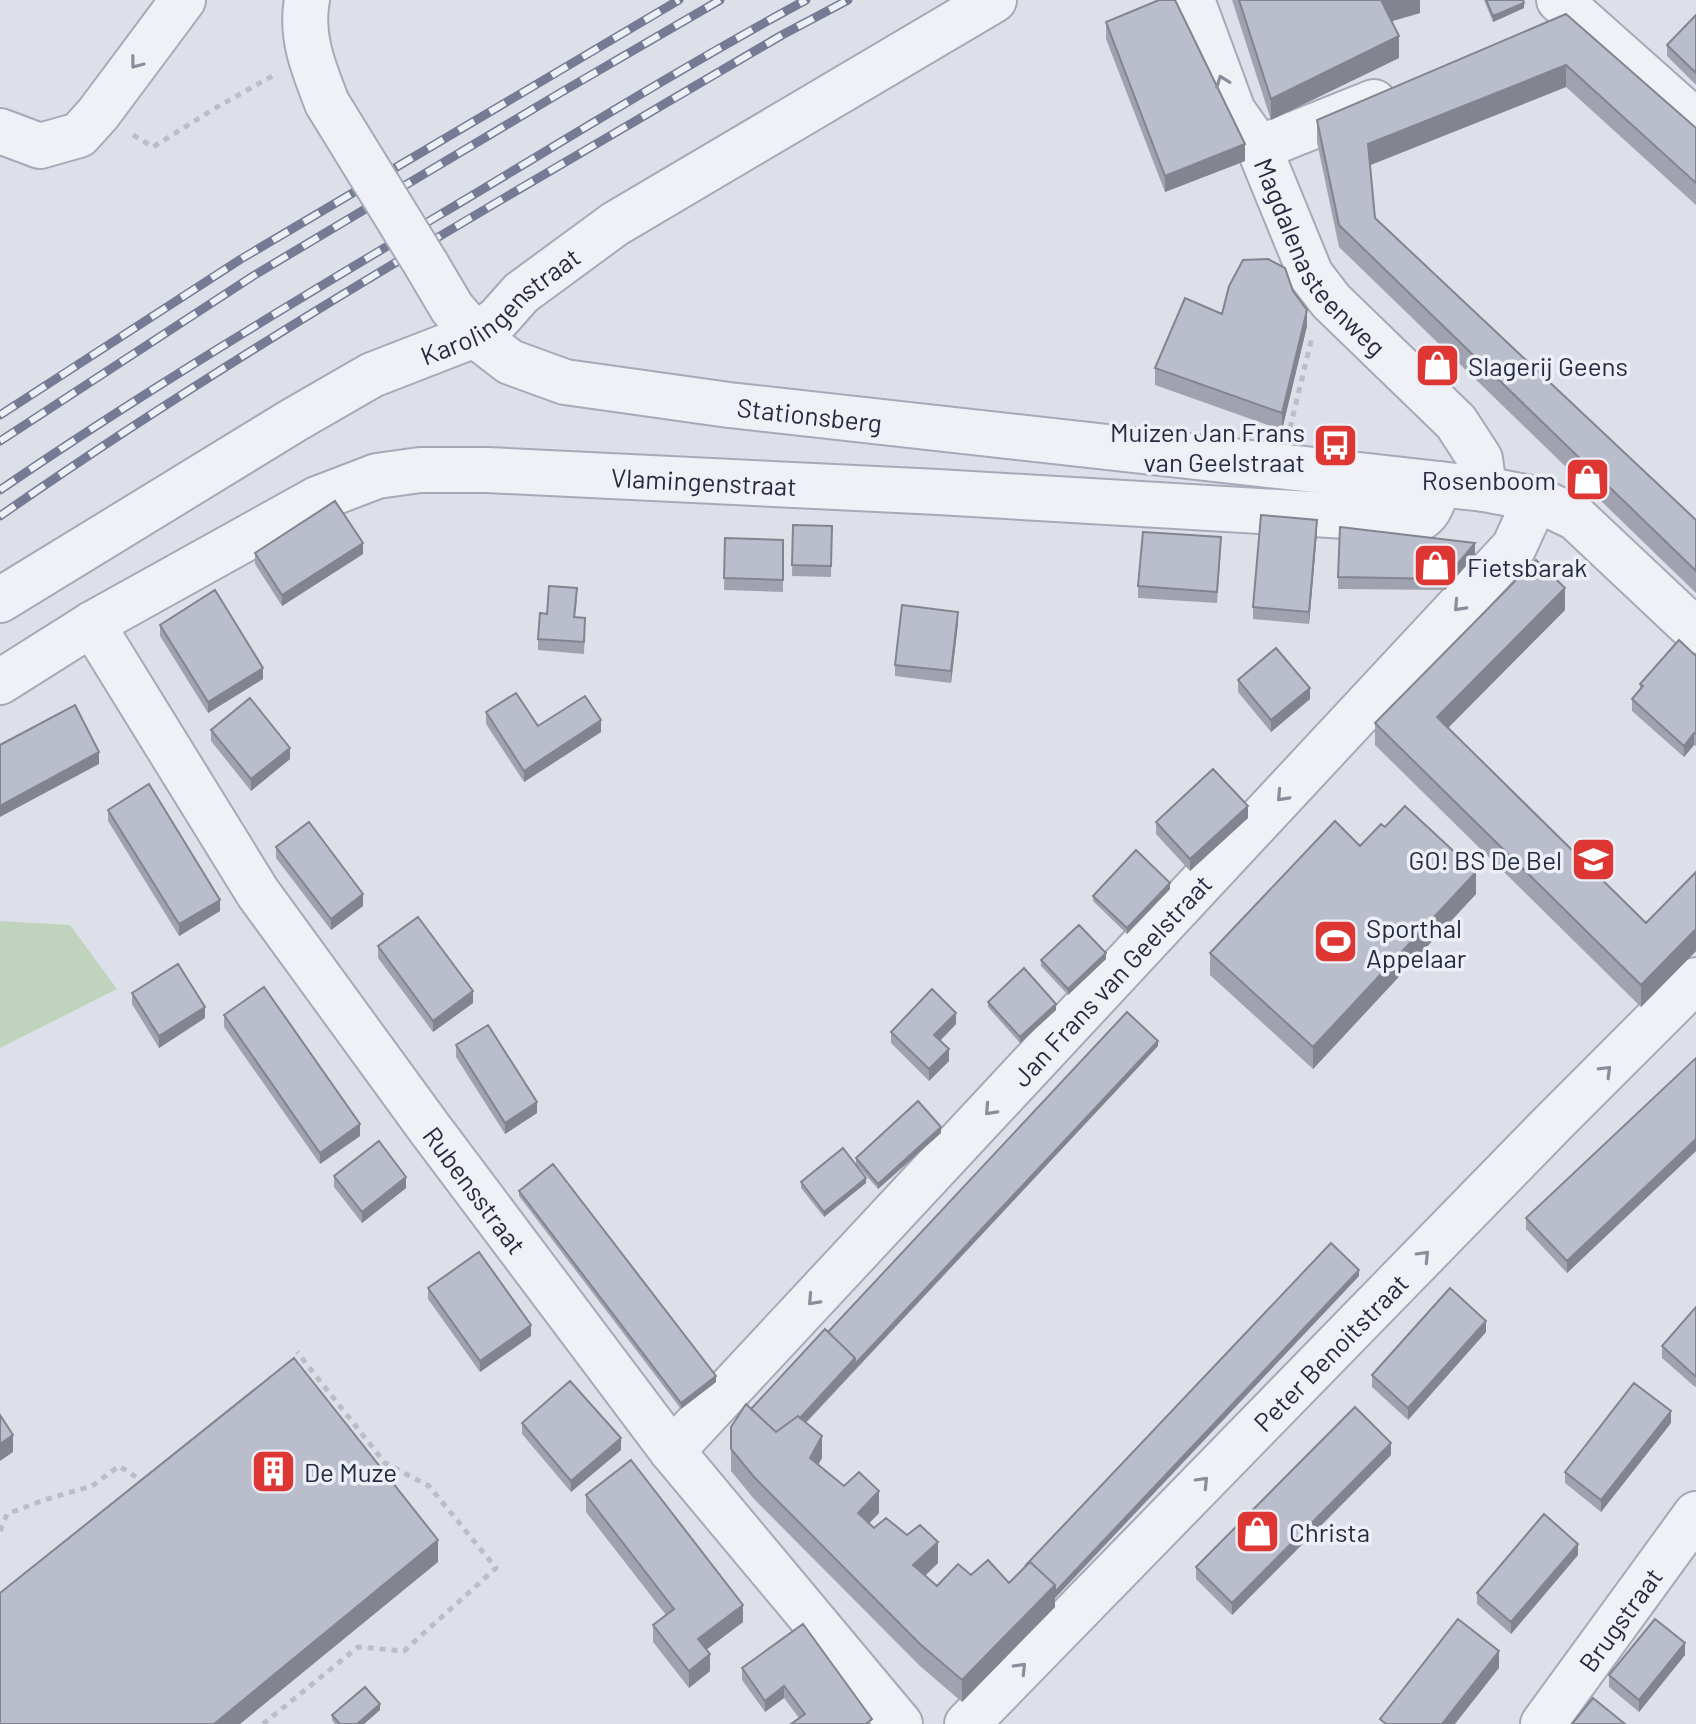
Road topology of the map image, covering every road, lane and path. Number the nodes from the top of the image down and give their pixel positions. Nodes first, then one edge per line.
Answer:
1 (183, 0) edge
2 (307, 0) edge
3 (994, 0) edge
4 (1192, 0) edge
5 (1570, 10) edge
6 (1537, 38) edge
7 (277, 73) dead end
8 (1405, 90) edge
9 (98, 114) junction
10 (1696, 122) edge
11 (0, 131) edge
12 (1259, 148) junction
13 (1331, 301) junction
14 (475, 335) junction
15 (1280, 467) junction
16 (1439, 484) junction
17 (1484, 489) junction
18 (1536, 499) junction
19 (0, 600) edge
20 (92, 624) junction
21 (1696, 631) edge
22 (0, 682) edge
23 (1696, 980) edge
24 (297, 1352) dead end
25 (672, 1451) junction
26 (136, 1477) dead end
27 (1696, 1514) edge
28 (0, 1531) edge
29 (263, 1724) edge
30 (900, 1724) edge
31 (967, 1724) edge
32 (1543, 1724) edge

1 -> 9 street
2 - 14 street, Stationsberg, bridge
3 - 14 street, Karolingenstraat
12 -> 4 street, Magdalenasteenweg
5 - 6 street
5 - 10 street
7 - 9 path
8 - 12 street
9 - 11 street
12 - 13 street, Magdalenasteenweg
13 - 15 path
13 - 17 street, Magdalenasteenweg
14 - 15 street, Stationsberg
14 - 19 street, Karolingenstraat
15 - 16 street, Stationsberg
16 - 17 street, Stationsberg
16 - 20 street, Vlamingenstraat
17 - 18 street, Stationsberg
18 - 21 street
18 -> 25 street, Jan Frans van Geelstraat
20 - 22 street, Vlamingenstraat
20 - 25 street, Rubensstraat
31 -> 23 street, Peter Benoitstraat
24 - 29 path
25 - 30 street, Rubensstraat
26 - 28 path
27 - 32 street, Brugstraat

